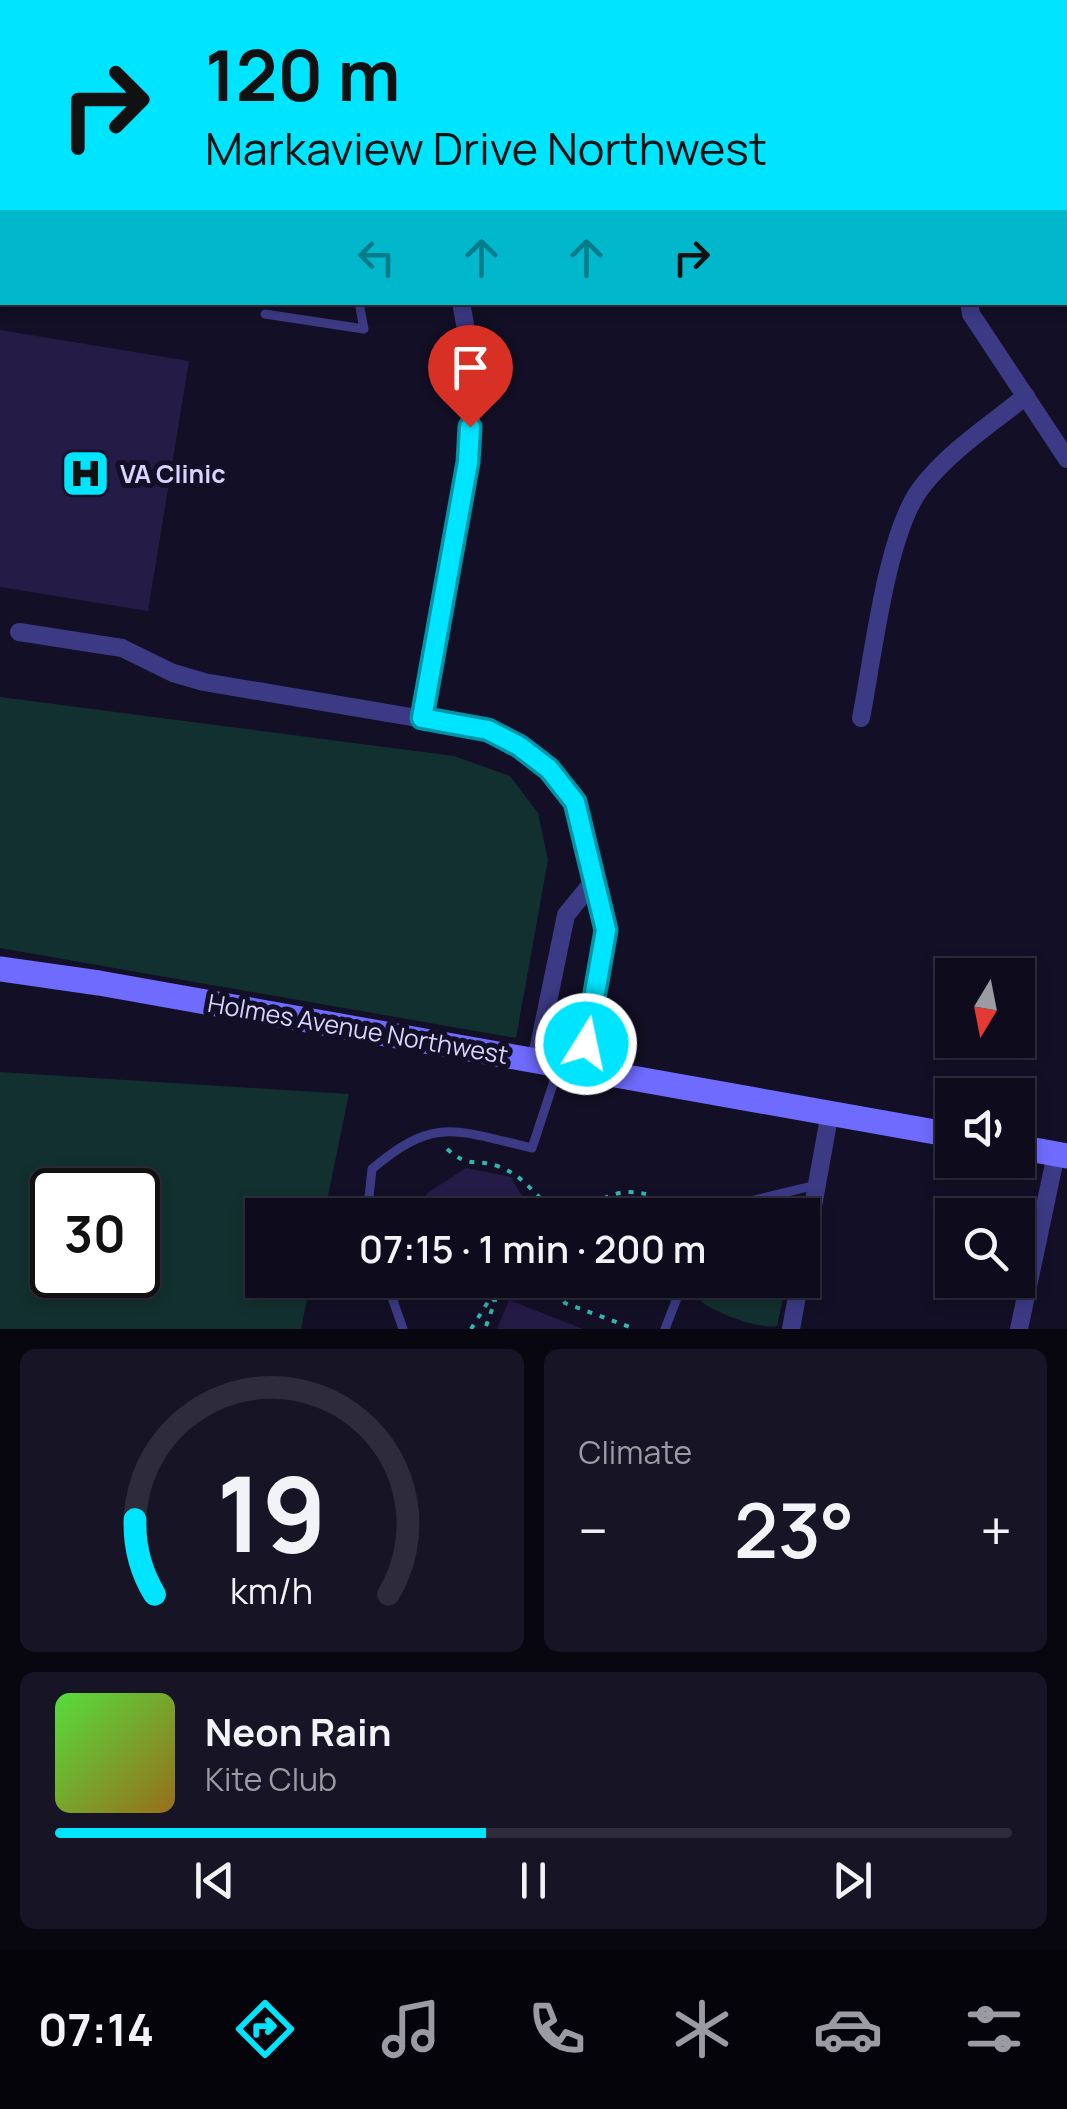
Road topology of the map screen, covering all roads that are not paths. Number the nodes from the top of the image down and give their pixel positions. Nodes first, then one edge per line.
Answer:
1 (360, 305) edge
2 (462, 305) edge
3 (970, 305) edge
4 (265, 314) dead end
5 (1026, 396) junction
6 (1067, 459) edge
7 (19, 632) dead end
8 (422, 718) junction
9 (861, 718) dead end
10 (592, 883) junction
11 (0, 969) edge
12 (559, 1065) junction
13 (830, 1112) junction
14 (935, 1132) edge
15 (1035, 1150) edge
16 (1061, 1155) edge
17 (817, 1185) junction
18 (369, 1198) edge
19 (764, 1198) edge
20 (815, 1198) edge
21 (392, 1298) edge
22 (677, 1298) edge
23 (797, 1298) edge
24 (403, 1329) edge
25 (664, 1329) edge
26 (791, 1329) edge
27 (1020, 1329) edge

1 - 4 lane
2 - 8 street
3 - 5 street
5 - 6 street
5 - 9 street
7 - 8 street
8 - 10 street
10 - 12 street
10 - 12 street
11 - 12 main road, Holmes Avenue Northwest
12 - 13 main road, Holmes Avenue Northwest
12 - 18 lane
13 - 14 main road, Holmes Avenue Northwest
13 - 17 street
15 - 16 main road
16 - 27 street
17 - 19 lane
17 - 20 street
21 - 24 lane
22 - 25 lane
23 - 26 street

